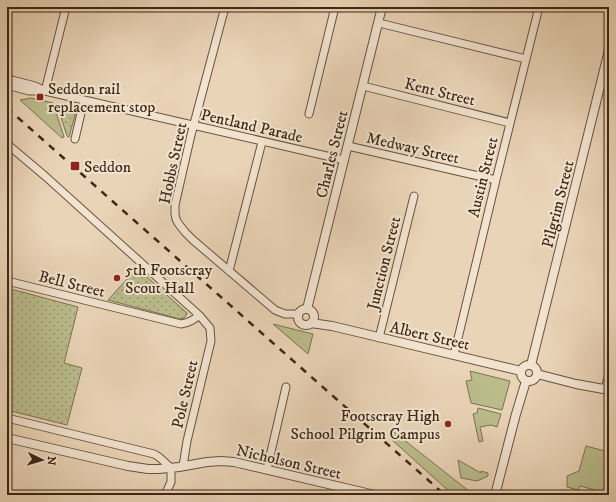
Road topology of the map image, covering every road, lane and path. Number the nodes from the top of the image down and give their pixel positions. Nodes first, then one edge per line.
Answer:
1 (66, 7) edge
2 (225, 7) edge
3 (335, 7) edge
4 (382, 7) edge
5 (539, 7) edge
6 (379, 23) junction
7 (609, 50) edge
8 (526, 59) junction
9 (7, 78) edge
10 (7, 85) edge
11 (363, 86) junction
12 (45, 91) junction
13 (84, 100) junction
14 (309, 114) dead end
15 (510, 123) junction
16 (194, 126) junction
17 (75, 139) dead end
18 (262, 142) junction
19 (7, 144) edge
20 (348, 146) junction
21 (344, 160) junction
22 (496, 180) junction
23 (414, 196) dead end
24 (229, 271) junction
25 (7, 281) edge
26 (307, 309) junction
27 (297, 314) junction
28 (199, 315) junction
29 (313, 320) junction
30 (379, 338) junction
31 (454, 355) junction
32 (531, 365) junction
33 (521, 371) junction
34 (537, 374) junction
35 (609, 374) edge
36 (526, 381) junction
37 (286, 387) dead end
38 (607, 390) edge
39 (7, 418) edge
40 (7, 438) edge
41 (183, 466) junction
42 (171, 468) junction
43 (267, 469) junction
44 (165, 495) edge
45 (375, 495) edge
46 (495, 495) edge

1 - 12 street
2 - 16 street, Hobbs Street
3 - 14 street
4 - 6 street, Charles Street
5 - 8 street, Austin Street
6 - 8 street
6 - 11 street, Charles Street
7 - 32 street, Pilgrim Street
8 - 15 street, Austin Street
9 - 12 street, Pentland Parade
10 - 12 street, Pentland Parade
11 - 15 street, Kent Street
11 - 20 street, Charles Street
12 - 13 street, Pentland Parade
13 - 16 street, Pentland Parade
13 - 17 street
15 - 22 street, Austin Street
16 - 18 street, Pentland Parade
16 - 24 street, Hobbs Street
18 - 21 street, Pentland Parade
18 - 24 street
19 - 28 street
20 - 21 street, Charles Street
20 - 22 street, Medway Street
21 - 26 street, Charles Street
22 - 31 street, Austin Street
23 - 30 street, Junction Street
24 - 27 street, Hobbs Street
25 - 28 street, Bell Street
26 - 27 street
26 - 29 street
27 - 29 street
28 - 41 street, Pole Street
29 - 30 street, Albert Street
30 - 31 street, Albert Street
31 - 33 street, Albert Street
32 - 33 street
32 - 34 street
33 - 36 street
34 - 36 street
34 - 38 street
35 - 38 street
36 - 46 street
37 - 43 street
39 - 42 street
40 - 42 street, Nicholson Street
41 - 42 street, Nicholson Street
41 - 43 street, Nicholson Street
42 - 44 street
43 - 45 street, Nicholson Street

